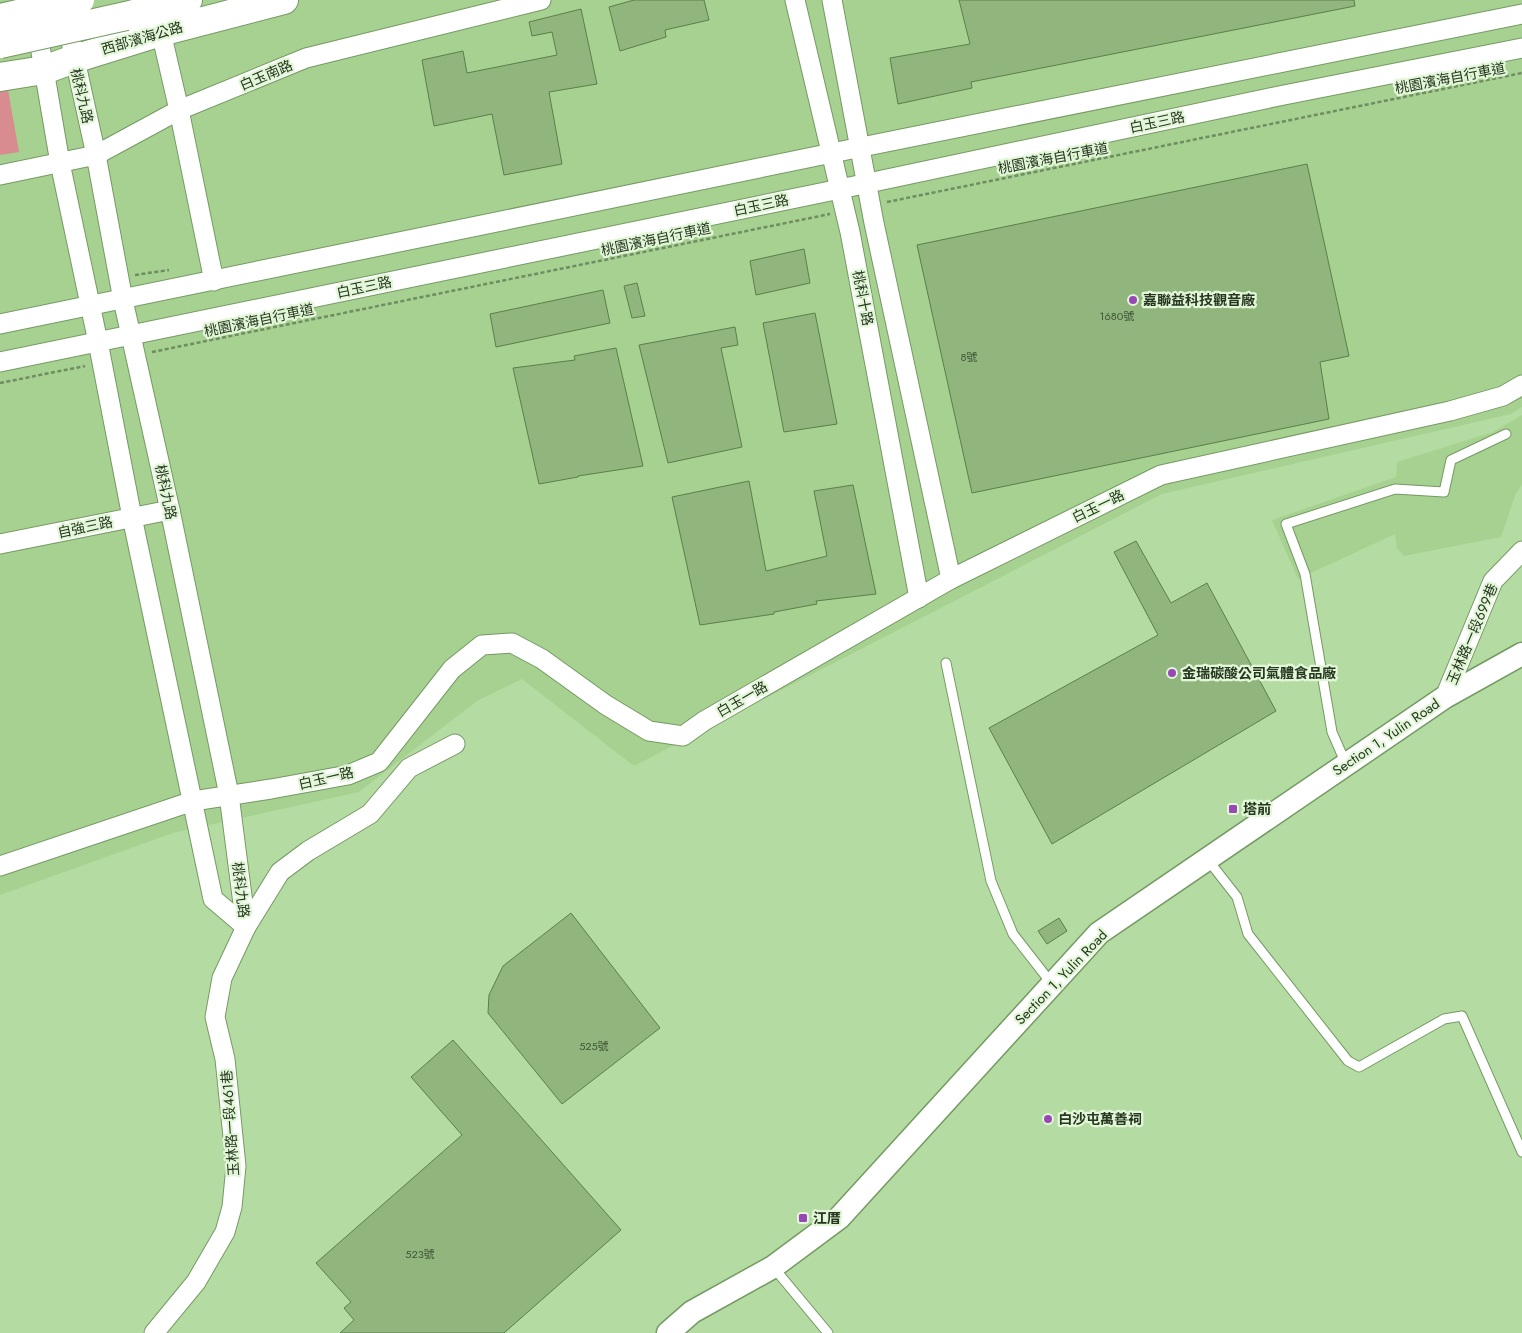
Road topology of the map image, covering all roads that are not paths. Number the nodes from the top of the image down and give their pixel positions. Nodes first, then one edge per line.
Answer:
1 (32, 0) edge
2 (62, 0) edge
3 (80, 0) edge
4 (188, 0) edge
5 (284, 0) edge
6 (541, 0) edge
7 (795, 0) edge
8 (832, 0) edge
9 (1522, 14) edge
10 (0, 18) edge
11 (161, 32) junction
12 (0, 44) edge
13 (1522, 48) edge
14 (74, 59) junction
15 (44, 70) junction
16 (0, 77) edge
17 (179, 110) junction
18 (860, 147) junction
19 (832, 153) junction
20 (96, 155) junction
21 (60, 163) junction
22 (0, 175) edge
23 (866, 183) junction
24 (840, 189) junction
25 (214, 281) junction
26 (123, 300) junction
27 (90, 305) junction
28 (0, 324) edge
29 (132, 334) junction
30 (98, 342) junction
31 (0, 362) edge
32 (1522, 385) edge
33 (1506, 434) dead end
34 (170, 510) junction
35 (132, 517) junction
36 (0, 544) edge
37 (1522, 551) edge
38 (950, 579) junction
39 (920, 598) junction
40 (1522, 654) edge
41 (946, 663) dead end
42 (1445, 697) junction
43 (455, 744) dead end
44 (1346, 764) junction
45 (230, 796) junction
46 (193, 801) junction
47 (1207, 859) junction
48 (0, 866) edge
49 (246, 927) junction
50 (1052, 984) junction
51 (1522, 1152) edge
52 (773, 1267) junction
53 (154, 1333) edge
54 (668, 1333) edge
55 (828, 1333) edge

1 - 15 street, 桃科九路
2 - 14 street, 桃科九路
3 - 10 main road, bridge
4 - 12 main road, bridge
5 - 11 main road, 西部濱海公路
6 - 17 street, 白玉南路
7 - 19 street, 桃科十路
8 - 18 street, 桃科十路
9 - 18 street
11 - 14 main road, 西部濱海公路
11 - 17 street
13 - 23 street, 白玉三路
14 - 15 main road, 西部濱海公路
14 - 20 street, 桃科九路
15 - 16 main road, 西部濱海公路
15 - 21 street, 桃科九路
17 - 20 street, 白玉南路
17 - 25 street
18 - 19 street
18 - 23 street, 桃科十路
19 - 24 street, 桃科十路
19 - 25 street
20 - 21 street, 白玉南路
20 - 26 street, 桃科九路
21 - 22 street, 白玉南路
21 - 27 street, 桃科九路
23 - 24 street, 白玉三路
23 - 38 street, 桃科十路
24 - 29 street, 白玉三路
24 - 39 street, 桃科十路
25 - 26 street
26 - 27 street
26 - 29 street, 桃科九路
27 - 28 street
27 - 30 street, 桃科九路
29 - 30 street, 白玉三路
29 - 34 street, 桃科九路
30 - 31 street, 白玉三路
30 - 35 street, 桃科九路
32 - 38 street, 白玉一路
33 - 44 lane
34 - 35 street, 自強三路
34 - 45 street, 桃科九路
35 - 36 street, 自強三路
35 - 46 street, 桃科九路
37 - 42 street, 玉林路一段699巷
38 - 39 street, 白玉一路
39 - 45 street, 白玉一路
40 - 42 street, Section 1, Yulin Road
41 - 50 lane
42 - 44 street, Section 1, Yulin Road
43 - 49 street, 玉林路一段461巷
44 - 47 street, Section 1, Yulin Road
45 - 46 street, 白玉一路
45 - 49 street, 桃科九路
46 - 48 street, 白玉一路
46 - 49 street, 桃科九路
47 - 50 street, Section 1, Yulin Road
47 - 51 lane
49 - 53 street, 玉林路一段461巷
50 - 52 street, Section 1, Yulin Road
52 - 54 street, Section 1, Yulin Road
52 - 55 lane

